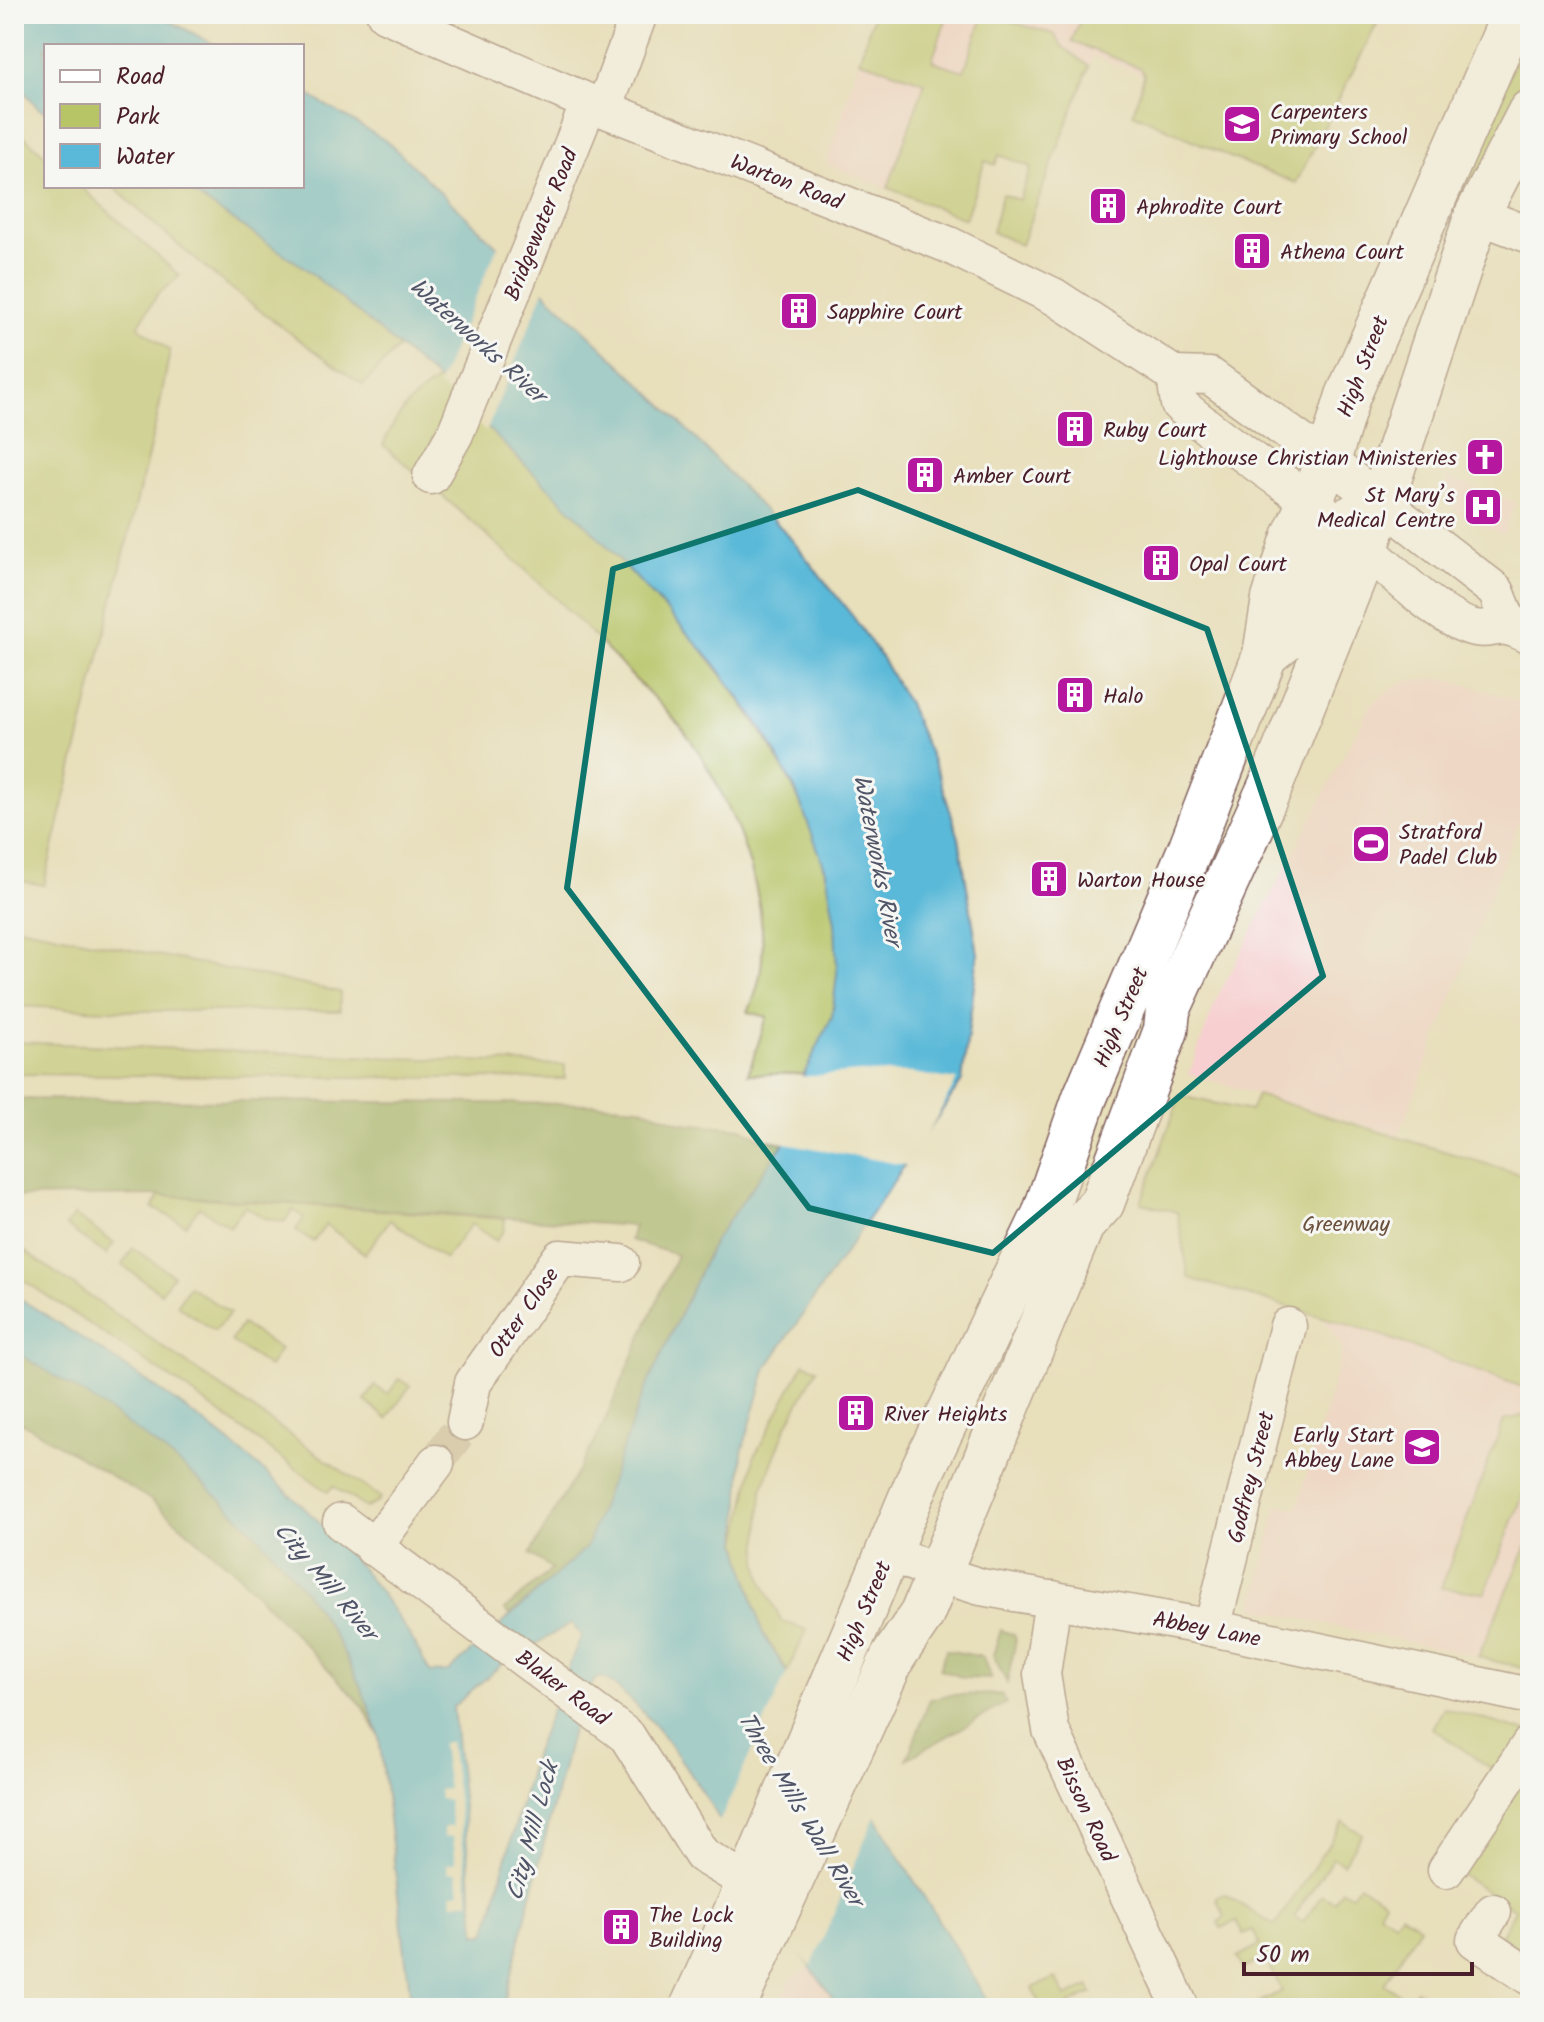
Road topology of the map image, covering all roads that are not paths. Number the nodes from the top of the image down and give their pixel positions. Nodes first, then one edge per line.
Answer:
1 (385, 14) edge
2 (639, 14) edge
3 (1514, 14) edge
4 (596, 106) junction
5 (1530, 112) edge
6 (1477, 215) junction
7 (1530, 235) edge
8 (1175, 375) junction
9 (431, 476) dead end
10 (1354, 481) junction
11 (1338, 524) junction
12 (1519, 630) edge
13 (621, 1263) dead end
14 (1288, 1326) dead end
15 (465, 1422) tunnel mouth
16 (436, 1463) tunnel mouth
17 (341, 1522) dead end
18 (373, 1548) junction
19 (888, 1552) junction
20 (939, 1574) junction
21 (1053, 1599) junction
22 (1212, 1628) junction
23 (1530, 1696) edge
24 (1530, 1744) edge
25 (1446, 1870) dead end
26 (758, 1892) junction
27 (1493, 1912) dead end
28 (1530, 1977) edge
29 (692, 2008) edge
30 (733, 2008) edge
31 (1181, 2008) edge

1 - 4 street, Warton Road
2 - 4 street, Bridgewater Road
3 - 10 main road, High Street
4 - 8 street, Warton Road
4 - 9 street, Bridgewater Road
5 - 6 main road
6 - 7 street
6 - 10 main road
8 - 10 street, Warton Road
8 - 11 street
10 - 11 main road
10 - 11 main road, High Street
10 - 12 street, Warton Road
11 - 12 street
11 - 19 main road, High Street
11 - 20 main road, High Street
13 - 15 street, Otter Close
14 - 22 street, Godfrey Street
16 - 18 street
17 - 18 street, Blaker Road
18 - 26 street, Blaker Road
19 - 20 street, Abbey Lane
19 - 26 main road, High Street
20 - 21 street, Abbey Lane
20 - 26 main road, High Street
21 - 22 street, Abbey Lane
21 - 31 street, Bisson Road
22 - 23 street, Abbey Lane
24 - 25 street
26 - 29 main road, High Street
26 - 30 main road, High Street
27 - 28 street

